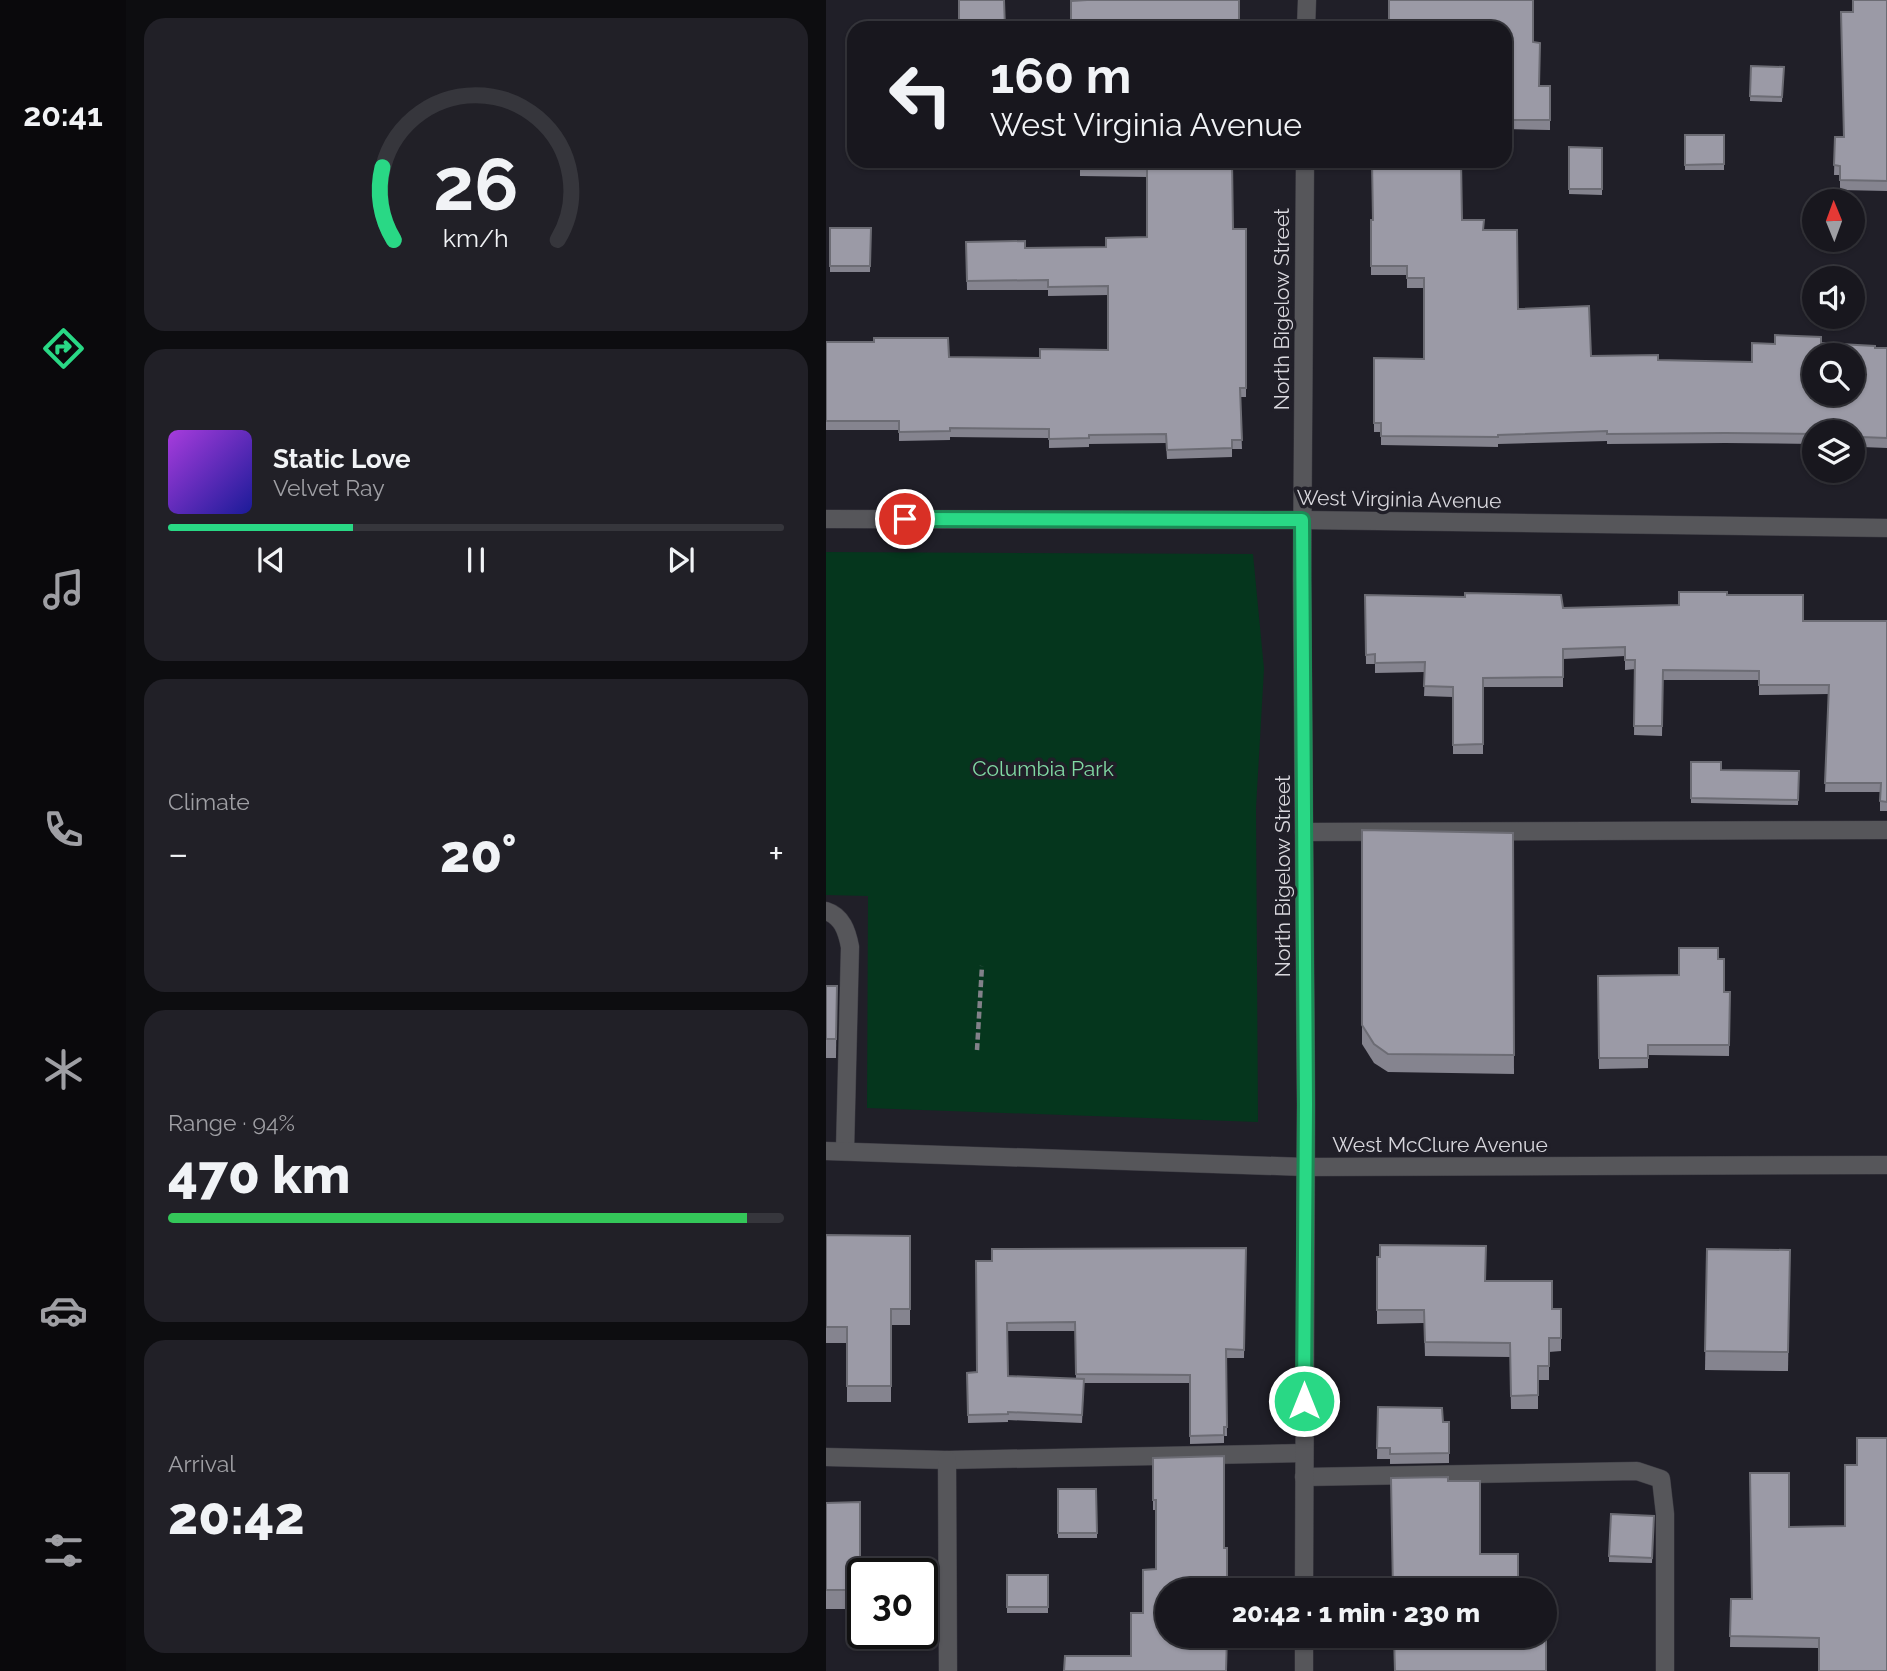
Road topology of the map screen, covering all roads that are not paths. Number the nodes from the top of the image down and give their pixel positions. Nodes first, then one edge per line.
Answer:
1 (1307, 0) edge
2 (1306, 21) edge
3 (1305, 168) edge
4 (826, 519) edge
5 (1302, 520) junction
6 (1887, 528) edge
7 (1887, 830) edge
8 (1304, 832) junction
9 (826, 911) edge
10 (826, 1151) edge
11 (845, 1152) junction
12 (1887, 1165) edge
13 (1305, 1167) junction
14 (1304, 1453) junction
15 (826, 1457) edge
16 (947, 1460) junction
17 (1304, 1477) junction
18 (1304, 1578) edge
19 (1304, 1648) edge
20 (948, 1671) edge
21 (1304, 1671) edge
22 (1665, 1671) edge

1 - 2 street
3 - 5 street, North Bigelow Street
4 - 5 street, West Virginia Avenue
5 - 6 street, West Virginia Avenue
5 - 8 street, North Bigelow Street
7 - 8 street
8 - 13 street, North Bigelow Street
9 - 11 street
10 - 11 street, West McClure Avenue
11 - 13 street, West McClure Avenue
12 - 13 street, West McClure Avenue
13 - 14 street, North Bigelow Street
14 - 16 street
14 - 17 street, North Bigelow Street
15 - 16 street
16 - 20 street
17 - 18 street, North Bigelow Street
17 - 22 street
19 - 21 street

